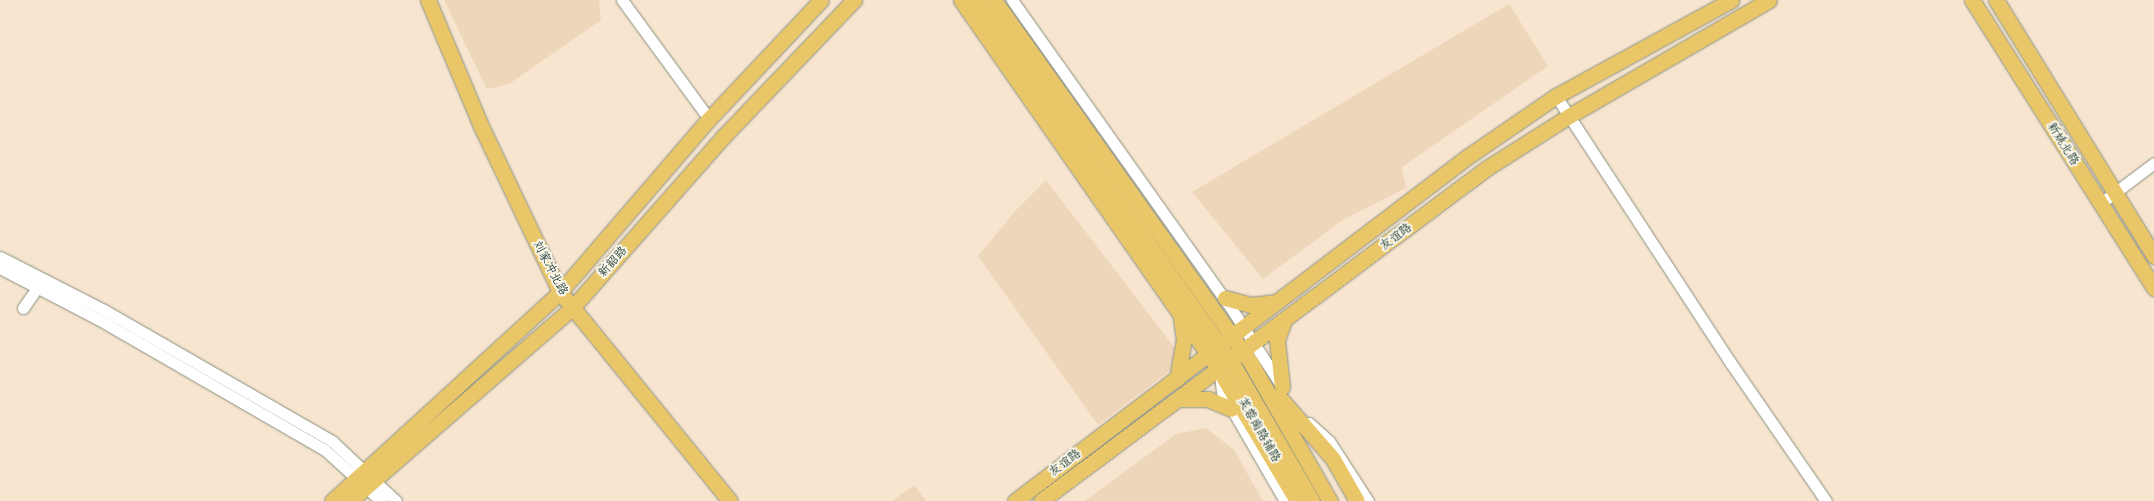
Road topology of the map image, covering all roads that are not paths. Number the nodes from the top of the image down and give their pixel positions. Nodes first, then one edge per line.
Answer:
1 (428, 0) edge
2 (438, 0) edge
3 (622, 0) edge
4 (821, 0) edge
5 (854, 0) edge
6 (961, 0) edge
7 (976, 0) edge
8 (994, 0) edge
9 (1012, 0) edge
10 (1731, 0) edge
11 (1768, 0) edge
12 (1972, 0) edge
13 (1996, 0) edge
14 (1556, 96) junction
15 (1569, 116) junction
16 (709, 119) junction
17 (2154, 163) edge
18 (2114, 192) junction
19 (2101, 204) junction
20 (2154, 256) edge
21 (0, 257) edge
22 (0, 268) edge
23 (40, 283) junction
24 (563, 287) junction
25 (2154, 288) edge
26 (1225, 298) junction
27 (1276, 302) junction
28 (576, 303) junction
29 (24, 308) dead end
30 (1181, 316) junction
31 (1284, 320) junction
32 (1244, 327) junction
33 (1226, 341) junction
34 (1255, 342) junction
35 (1208, 356) junction
36 (1237, 356) junction
37 (1252, 365) junction
38 (1219, 370) junction
39 (1177, 379) junction
40 (1282, 387) junction
41 (1180, 399) junction
42 (1231, 409) junction
43 (1299, 415) junction
44 (1240, 425) junction
45 (1257, 433) junction
46 (1278, 443) junction
47 (1322, 445) junction
48 (366, 478) junction
49 (332, 501) edge
50 (350, 501) edge
51 (381, 501) edge
52 (396, 501) edge
53 (730, 501) edge
54 (740, 501) edge
55 (1015, 501) edge
56 (1041, 501) edge
57 (1284, 501) edge
58 (1296, 501) edge
59 (1312, 501) edge
60 (1330, 501) edge
61 (1357, 501) edge
62 (1368, 501) edge
63 (1826, 501) edge

1 - 24 main road, 刘家冲北路
2 - 24 main road, 刘家冲北路
3 - 16 street
4 - 16 main road, 新韶路
5 - 28 main road, 新韶路
6 - 30 main road
7 - 33 main road
8 - 33 main road
9 - 26 street
10 - 14 main road, 友谊路
11 - 15 main road, 友谊路
12 - 19 main road, 新姚北路
13 - 18 main road, 新姚北路
14 - 15 street
14 - 27 main road, 友谊路
15 - 31 main road, 友谊路
15 - 63 street
16 - 24 main road, 新韶路
17 - 18 street
18 - 19 street
18 - 20 main road, 新姚北路
19 - 25 main road, 新姚北路
21 - 23 street
22 - 23 street
23 - 29 street
23 - 48 street
24 - 28 main road, 刘家冲北路
24 - 48 main road, 新韶路
26 - 27 main road
26 - 32 street
27 - 32 main road, 友谊路
28 - 48 main road, 新韶路
28 - 53 main road, 刘家冲北路
28 - 54 main road, 刘家冲北路
30 - 35 main road
30 - 39 main road
31 - 34 main road, 友谊路
31 - 40 main road
32 - 33 main road, 友谊路
32 - 34 street
33 - 35 main road, 友谊路
33 - 36 main road
34 - 36 main road, 友谊路
34 - 40 street
35 - 38 main road
35 - 39 main road, 友谊路
36 - 37 main road
36 - 38 main road, 友谊路
36 - 46 main road
37 - 47 main road
37 - 60 main road
38 - 41 main road, 友谊路
38 - 42 street, 芙蓉南路辅路
38 - 45 main road
39 - 55 main road, 友谊路
40 - 43 street
41 - 42 main road
41 - 56 main road, 友谊路
42 - 44 street, 芙蓉南路辅路
43 - 47 main road
43 - 62 street
44 - 45 main road
44 - 57 street, 芙蓉南路辅路
45 - 46 main road
45 - 58 main road
46 - 59 main road
47 - 61 main road
48 - 49 main road, 新韶路
48 - 50 main road, 新韶路
48 - 51 street
48 - 52 street

